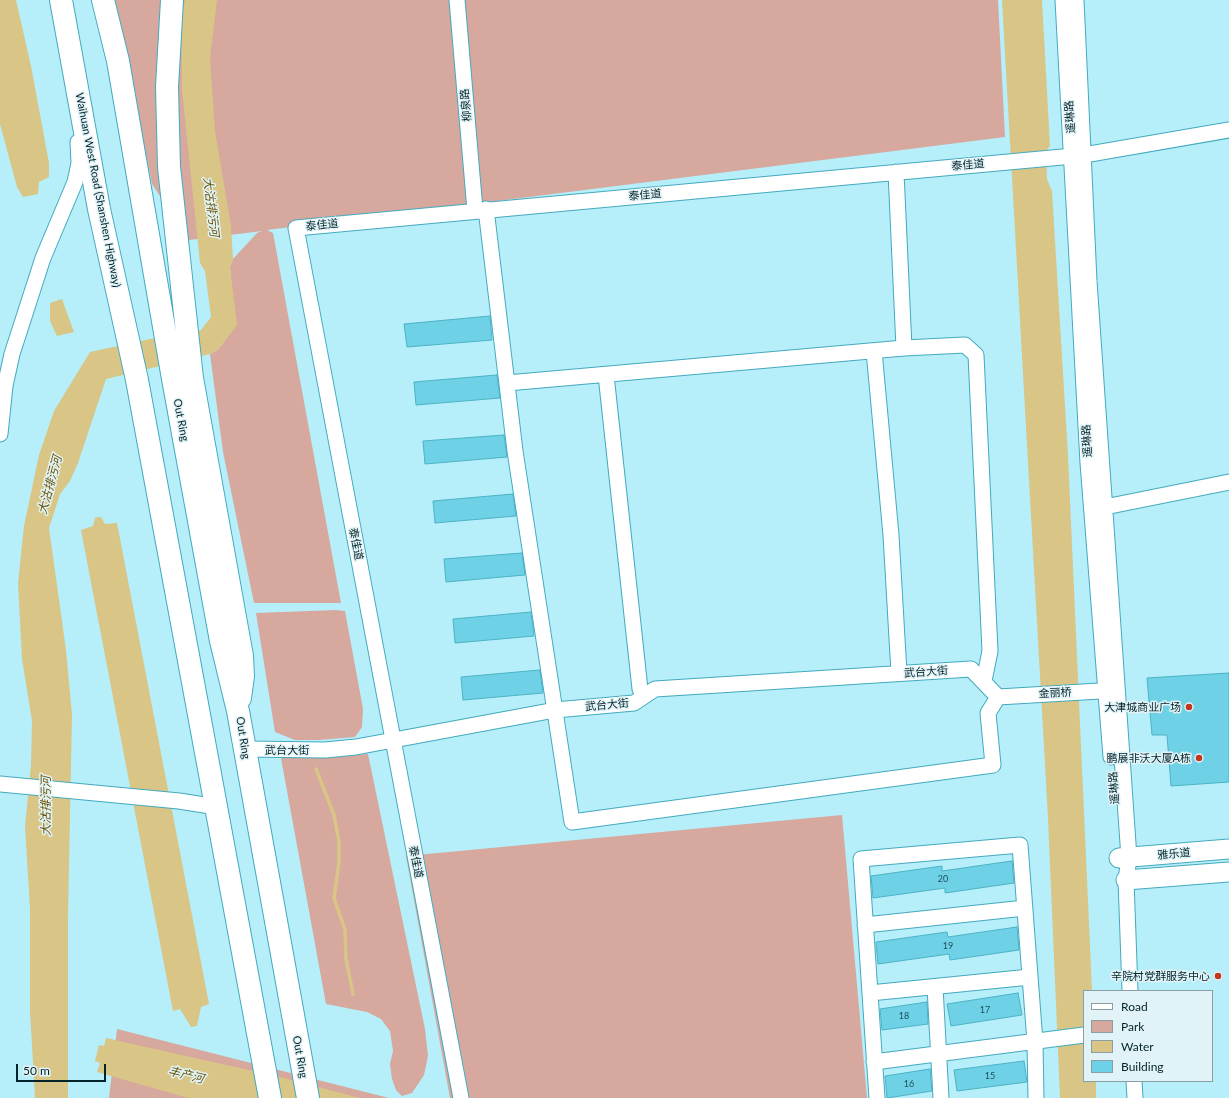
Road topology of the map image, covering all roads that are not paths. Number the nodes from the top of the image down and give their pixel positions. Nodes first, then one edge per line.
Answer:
1 (55, 0) edge
2 (61, 0) edge
3 (103, 0) edge
4 (172, 0) edge
5 (457, 0) edge
6 (1063, 0) edge
7 (1076, 0) edge
8 (1229, 130) edge
9 (1072, 156) junction
10 (896, 172) junction
11 (480, 210) junction
12 (904, 348) junction
13 (874, 351) junction
14 (606, 375) junction
15 (182, 379) junction
16 (507, 383) junction
17 (2, 386) edge
18 (0, 434) edge
19 (1229, 482) edge
20 (1098, 509) junction
21 (899, 673) junction
22 (984, 681) junction
23 (1112, 691) junction
24 (644, 696) junction
25 (998, 697) junction
26 (555, 710) junction
27 (393, 740) junction
28 (244, 749) junction
29 (0, 784) edge
30 (217, 807) junction
31 (1229, 849) edge
32 (1124, 858) junction
33 (1229, 872) edge
34 (1126, 880) junction
35 (1025, 908) junction
36 (865, 925) junction
37 (1030, 977) junction
38 (935, 987) junction
39 (1130, 990) edge
40 (870, 993) junction
41 (1083, 1036) edge
42 (1041, 1041) junction
43 (938, 1055) junction
44 (874, 1062) junction
45 (1134, 1082) edge
46 (270, 1098) edge
47 (308, 1098) edge
48 (461, 1098) edge
49 (877, 1098) edge
50 (941, 1098) edge
51 (1036, 1098) edge
52 (1135, 1098) edge

1 - 17 street
2 - 30 highway, Waihuan West Road (Shanshen Highway)
3 - 15 highway
4 - 15 highway
5 - 11 street, 柳泉路
6 - 9 street, 遥琳路
7 - 9 street, 遥琳路
8 - 9 street, 泰佳道
9 - 10 street, 泰佳道
9 - 20 street, 遥琳路
10 - 11 street, 泰佳道
10 - 12 street
11 - 16 street, 柳泉路
11 - 27 street, 泰佳道
12 - 13 street
12 - 22 street
13 - 14 street
13 - 21 street
14 - 16 street
14 - 24 street
15 - 28 highway, Out Ring
16 - 26 street, 柳泉路
17 - 18 street
19 - 20 street
20 - 23 street, 遥琳路
21 - 22 street, 武台大街
21 - 24 street, 武台大街
22 - 25 street, 武台大街
23 - 25 street, 金丽桥
23 - 32 street, 遥琳路
24 - 26 street, 武台大街
25 - 26 street, 柳泉路
26 - 27 street, 武台大街
27 - 28 street, 武台大街
27 - 48 street, 泰佳道
28 - 47 highway, Out Ring
29 - 30 street
30 - 46 highway
31 - 32 main road, 雅乐道
32 - 34 street, 遥琳路
33 - 34 main road, 雅乐道
34 - 39 street, 遥琳路
35 - 36 street
35 - 36 street
35 - 37 street
36 - 40 street
37 - 38 street
37 - 42 street
38 - 40 street
38 - 43 street
40 - 44 street
41 - 42 street
42 - 43 street
42 - 51 street
43 - 44 street
43 - 50 street
44 - 49 street
45 - 52 street

